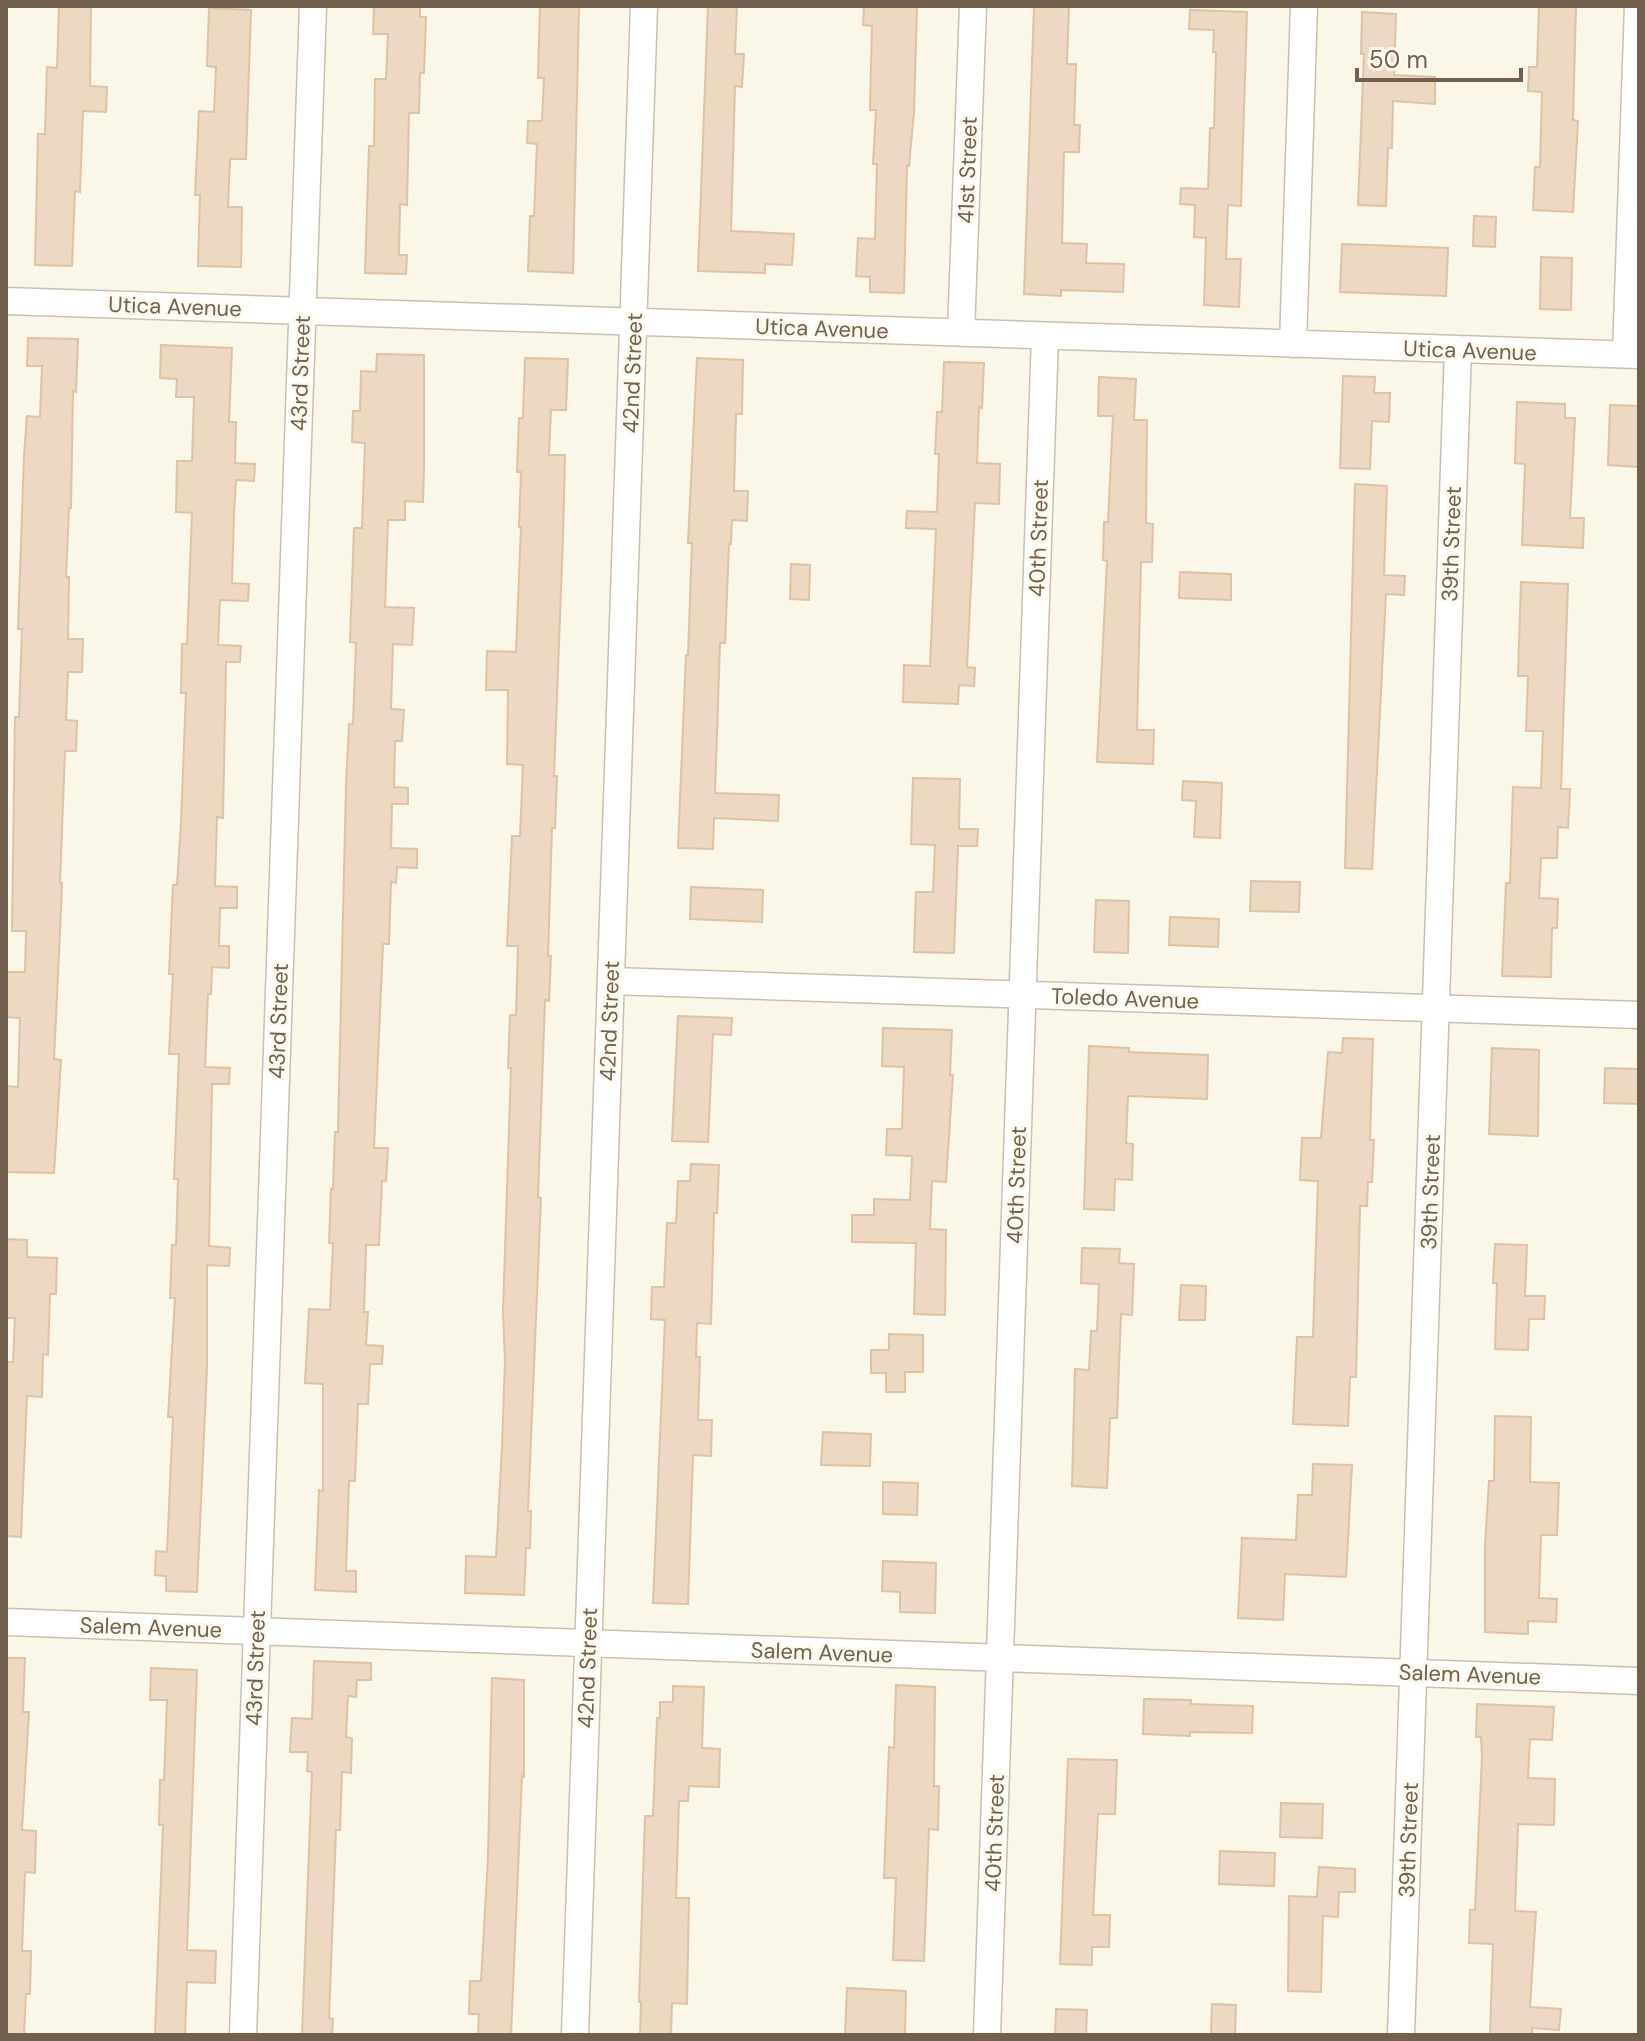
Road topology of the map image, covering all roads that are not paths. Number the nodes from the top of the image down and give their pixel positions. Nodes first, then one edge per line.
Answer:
1 (313, 6) edge
2 (644, 6) edge
3 (973, 6) edge
4 (1304, 6) edge
5 (1638, 6) edge
6 (6, 301) edge
7 (302, 311) junction
8 (633, 322) junction
9 (961, 333) junction
10 (1045, 336) junction
11 (1293, 344) junction
12 (1458, 349) junction
13 (1633, 355) edge
14 (611, 981) junction
15 (1022, 995) junction
16 (1436, 1008) junction
17 (1639, 1015) edge
18 (6, 1622) edge
19 (257, 1631) junction
20 (588, 1643) junction
21 (1000, 1659) junction
22 (1414, 1671) junction
23 (1639, 1681) edge
24 (243, 2035) edge
25 (575, 2035) edge
26 (987, 2035) edge
27 (1401, 2035) edge

1 - 7 street, 43rd Street
2 - 8 street, 42nd Street
3 - 9 street, 41st Street
4 - 11 street
5 - 13 street
6 - 7 street, Utica Avenue
7 - 8 street, Utica Avenue
7 - 19 street, 43rd Street
8 - 9 street, Utica Avenue
8 - 14 street, 42nd Street
9 - 10 street, Utica Avenue
10 - 11 street, Utica Avenue
10 - 15 street, 40th Street
11 - 12 street, Utica Avenue
12 - 13 street, Utica Avenue
12 - 16 street, 39th Street
14 - 15 street, Toledo Avenue
14 - 20 street, 42nd Street
15 - 16 street, Toledo Avenue
15 - 21 street, 40th Street
16 - 17 street, Toledo Avenue
16 - 22 street, 39th Street
18 - 19 street, Salem Avenue
19 - 20 street, Salem Avenue
19 - 24 street, 43rd Street
20 - 21 street, Salem Avenue
20 - 25 street, 42nd Street
21 - 22 street, Salem Avenue
21 - 26 street, 40th Street
22 - 23 street, Salem Avenue
22 - 27 street, 39th Street

